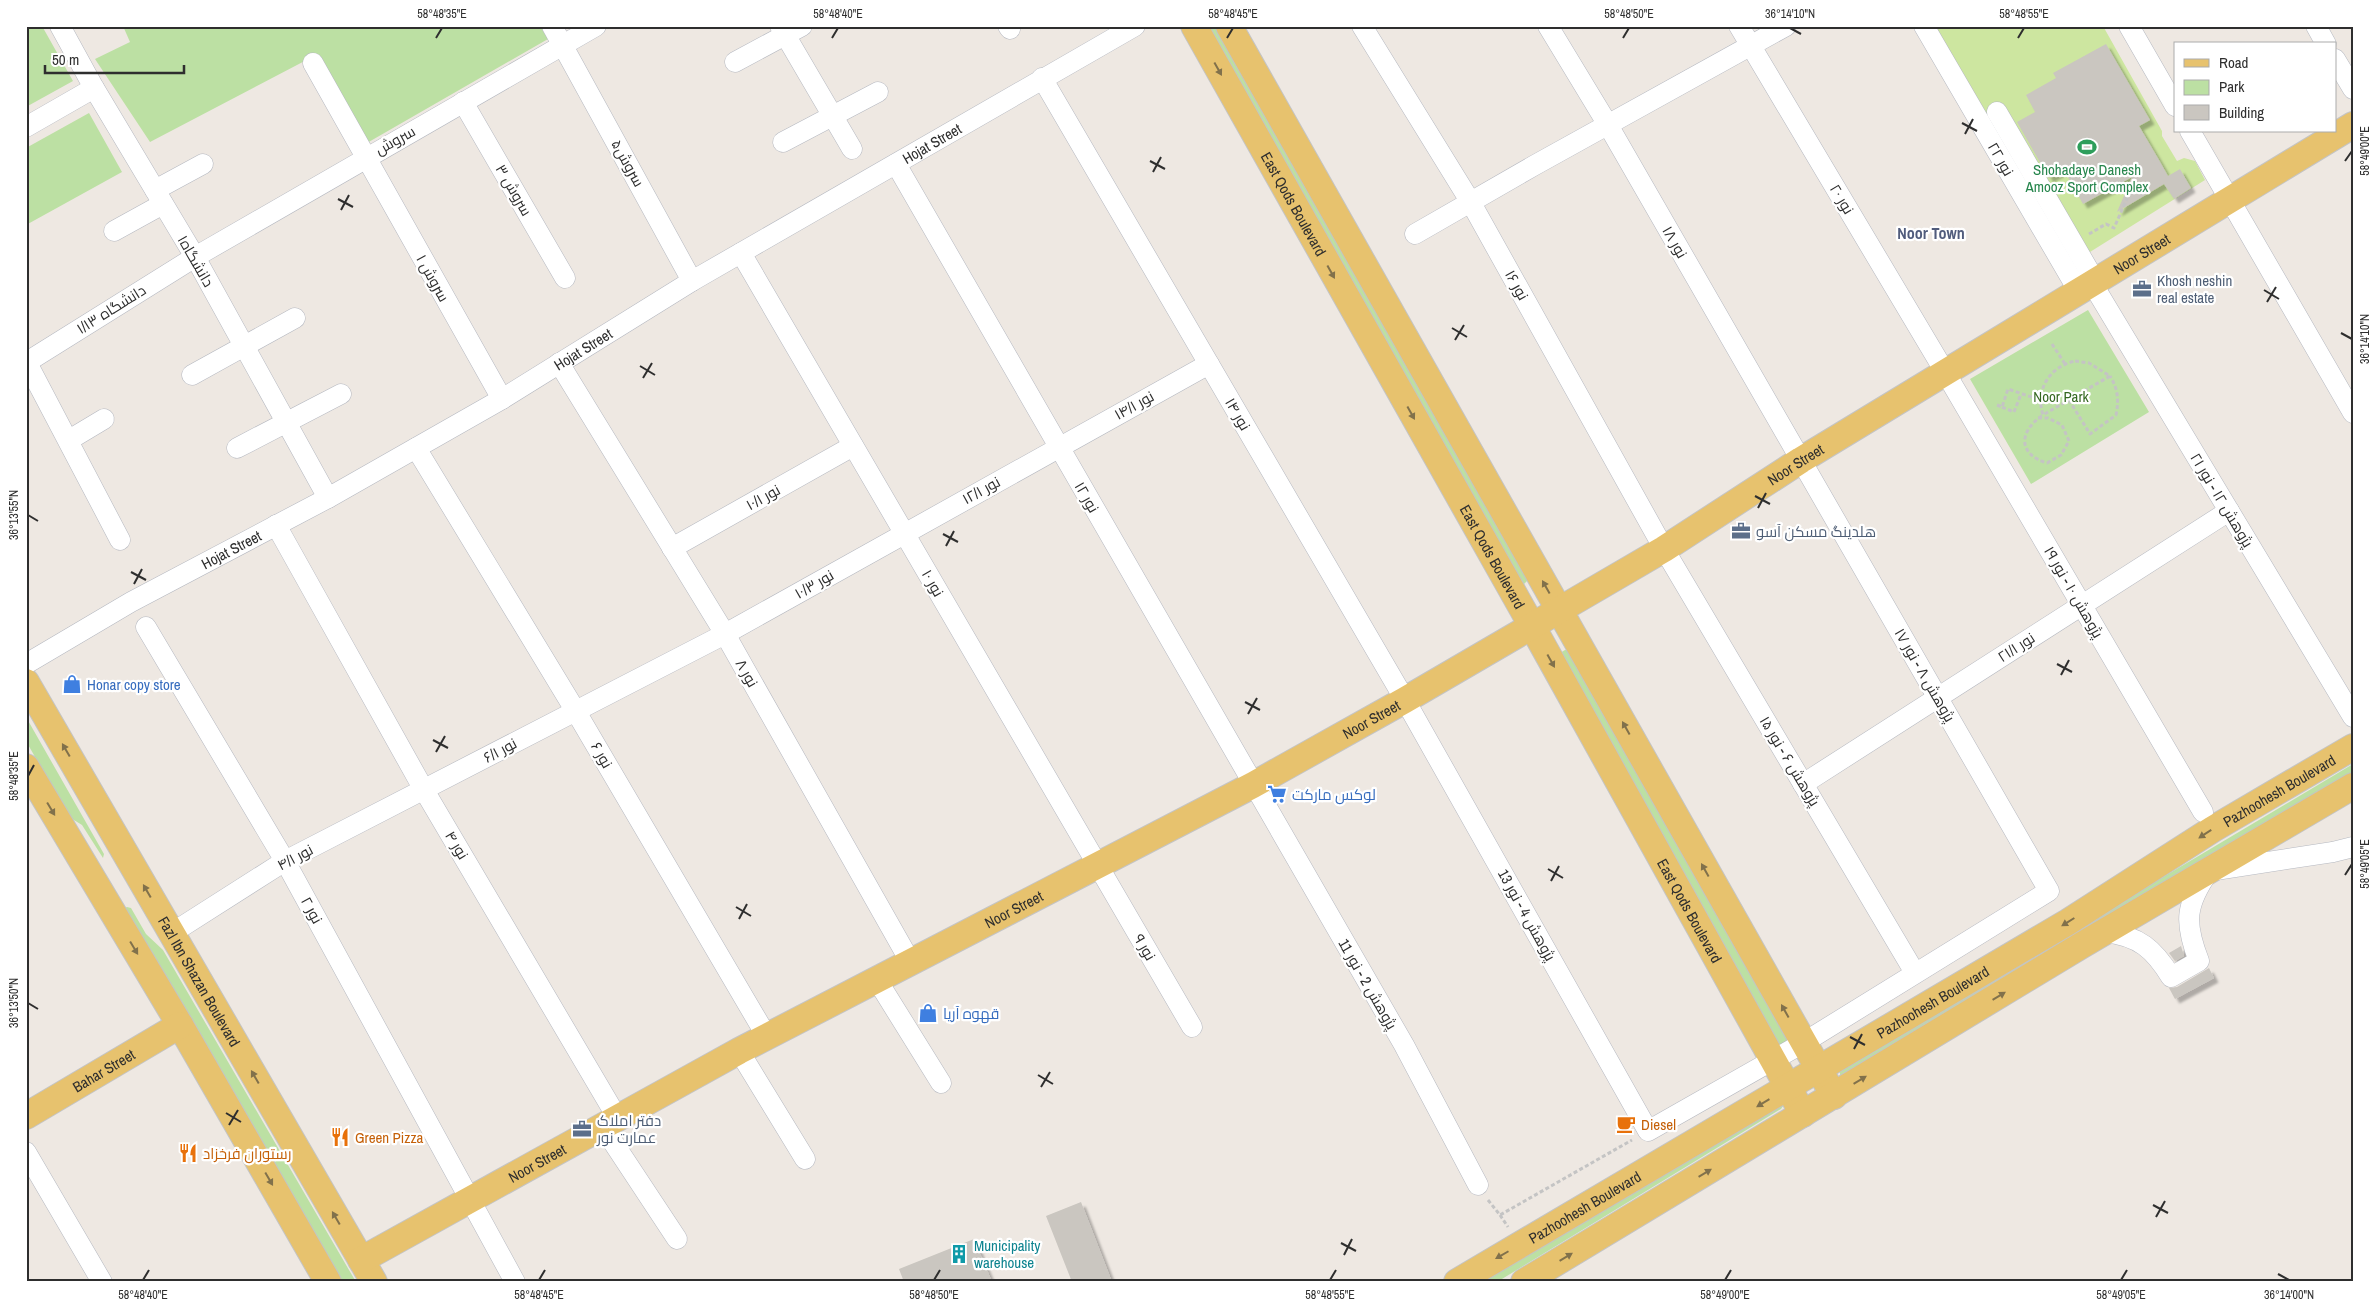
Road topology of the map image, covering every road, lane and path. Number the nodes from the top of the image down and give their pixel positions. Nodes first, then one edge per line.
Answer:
1 (60, 26) edge
2 (552, 26) edge
3 (596, 26) edge
4 (1136, 26) edge
5 (1194, 26) edge
6 (1230, 26) edge
7 (1362, 26) edge
8 (1548, 26) edge
9 (1739, 26) edge
10 (1786, 26) edge
11 (1924, 26) edge
12 (2129, 26) edge
13 (2316, 26) edge
14 (789, 29) edge
15 (2325, 42) edge
16 (563, 45) junction
17 (1751, 46) junction
18 (2336, 61) edge
19 (735, 62) dead end
20 (313, 63) dead end
21 (1042, 78) junction
22 (94, 88) junction
23 (2353, 89) edge
24 (878, 92) dead end
25 (463, 102) junction
26 (2174, 104) edge
27 (1997, 112) dead end
28 (832, 116) junction
29 (1608, 125) junction
30 (2353, 125) edge
31 (26, 127) edge
32 (2191, 132) edge
33 (783, 142) dead end
34 (852, 149) dead end
35 (365, 157) junction
36 (203, 164) dead end
37 (896, 164) junction
38 (2132, 187) dead end
39 (159, 197) junction
40 (2230, 199) junction
41 (1470, 201) junction
42 (114, 231) dead end
43 (1415, 234) dead end
44 (2074, 244) junction
45 (741, 253) junction
46 (195, 256) junction
47 (565, 278) dead end
48 (692, 281) junction
49 (2089, 285) junction
50 (296, 318) dead end
51 (2052, 344) dead end
52 (245, 347) junction
53 (26, 361) edge
54 (559, 363) junction
55 (1209, 364) junction
56 (2065, 364) junction
57 (1945, 372) junction
58 (192, 374) dead end
59 (2110, 376) junction
60 (341, 394) dead end
61 (2021, 394) junction
62 (502, 399) junction
63 (2040, 400) junction
64 (2070, 400) junction
65 (1997, 405) dead end
66 (2002, 406) junction
67 (2353, 413) edge
68 (2043, 415) junction
69 (2038, 418) junction
70 (104, 419) dead end
71 (286, 422) junction
72 (69, 440) junction
73 (853, 446) junction
74 (1059, 447) junction
75 (237, 448) dead end
76 (416, 448) junction
77 (1801, 460) junction
78 (328, 498) junction
79 (2229, 511) junction
80 (276, 525) junction
81 (904, 533) junction
82 (120, 540) dead end
83 (672, 548) junction
84 (1664, 550) junction
85 (2082, 605) junction
86 (1560, 611) junction
87 (1532, 626) junction
88 (146, 627) dead end
89 (725, 634) junction
90 (26, 664) edge
91 (26, 682) edge
92 (1938, 698) junction
93 (1406, 700) junction
94 (575, 710) junction
95 (2353, 717) edge
96 (2353, 747) edge
97 (26, 767) edge
98 (1803, 784) junction
99 (1252, 785) junction
100 (2353, 786) edge
101 (424, 790) junction
102 (2203, 812) dead end
103 (2353, 847) edge
104 (129, 859) junction
105 (285, 861) junction
106 (1098, 867) junction
107 (2209, 871) junction
108 (95, 883) junction
109 (2105, 932) junction
110 (172, 933) junction
111 (911, 963) junction
112 (1915, 973) junction
113 (876, 980) junction
114 (180, 1025) junction
115 (1192, 1027) dead end
116 (767, 1037) junction
117 (1804, 1043) junction
118 (739, 1051) junction
119 (1772, 1061) junction
120 (1818, 1069) junction
121 (941, 1083) dead end
122 (1787, 1088) junction
123 (1834, 1096) junction
124 (1803, 1114) junction
125 (26, 1116) edge
126 (610, 1123) junction
127 (1648, 1131) junction
128 (26, 1152) edge
129 (805, 1158) dead end
130 (1478, 1185) joint
131 (469, 1199) junction
132 (676, 1239) dead end
133 (367, 1271) edge
134 (102, 1282) edge
135 (328, 1282) edge
136 (515, 1282) edge
137 (1457, 1282) edge
138 (1524, 1282) edge

1 - 22 street, دانشگاه۱
2 - 16 street, سروش۵
3 - 16 street, سروش
4 - 21 street, Hojat Street
5 -> 87 main road, East Qods Boulevard
86 -> 6 main road, East Qods Boulevard
7 - 41 street, نور ۱۶
8 - 29 street, نور ۱۸
9 - 17 street, نور ۲۰
10 - 17 street
11 - 49 street, نور ۲۲
12 - 26 street
13 - 15 street
14 - 19 street
14 - 28 street
16 - 25 street, سروش
16 - 48 street, سروش۵
17 - 29 street
17 - 57 street, نور ۲۰
18 - 23 street
20 - 35 street, سروش ۱
21 - 37 street, Hojat Street
21 - 55 street, نور ۱۴
22 - 31 street
22 - 39 street, دانشگاه۱
24 - 28 street
25 - 35 street, سروش
25 - 47 street, سروش ۳
27 - 44 street
28 - 33 street
28 - 34 street
29 - 41 street
29 - 77 street, نور ۱۸
30 - 40 main road, Noor Street
32 - 40 street
35 - 46 street, سروش
35 - 62 street, سروش ۱
36 - 39 street
37 - 45 street, Hojat Street
37 - 74 street, نور ۱۲
38 - 44 path
39 - 42 street
39 - 46 street, دانشگاه۱
40 - 49 main road, Noor Street
40 - 67 street
41 - 43 street
41 - 84 street, نور ۱۶
44 - 49 street
45 - 48 street, Hojat Street
45 - 73 street, نور ۱۰
46 - 52 street, دانشگاه۱
46 - 53 street, دانشگاه ۱/۱۳
48 - 54 street, Hojat Street
49 - 57 main road, Noor Street
49 - 79 street, پژوهش ۱۲ - نور ۲۱
50 - 52 street
51 - 56 path
52 - 58 street
52 - 71 street, دانشگاه۱
53 - 72 street
54 - 62 street, Hojat Street
54 - 83 street, نور ۸
55 - 74 street, نور ۱۴/۱
55 - 93 street, نور ۱۴
56 - 59 path
56 - 63 path
57 - 77 main road, Noor Street
57 - 85 street, پژوهش ۱۰ - نور ۱۹
59 - 64 path
59 - 64 path
60 - 71 street
61 - 63 path
61 - 66 path
61 - 66 path
62 - 76 street, Hojat Street
63 - 68 path
64 - 68 path
65 - 66 path
68 - 69 path
69 - 69 path
70 - 72 street
71 - 75 street
71 - 78 street, دانشگاه۱
72 - 82 street
73 - 81 street, نور ۱۰
73 - 83 street, نور ۱۰/۱
74 - 81 street, نور ۱۲/۱
74 - 99 street, نور ۱۲
76 - 78 street, Hojat Street
76 - 94 street, نور ۶
77 - 84 main road, Noor Street
77 - 92 street, پژوهش ۸ - نور ۱۷
78 - 80 street, Hojat Street
79 - 85 street, نور ۲۱/۱
79 - 95 street, پژوهش ۱۲ - نور ۲۱
80 - 90 street, Hojat Street
80 - 101 street, نور ۴
81 - 89 street, نور ۱۰/۳
81 - 106 street, نور ۱۰
83 - 89 street, نور ۸
84 - 86 main road, Noor Street
84 - 98 street, پژوهش ۶ - نور ۱۵
85 - 92 street, نور ۲۱/۱
85 - 102 street, پژوهش ۱۰ - نور ۱۹
86 - 87 main road, Noor Street
117 -> 86 main road, East Qods Boulevard
87 - 93 main road, Noor Street
87 -> 119 main road, East Qods Boulevard
88 - 105 street, نور ۲
89 - 94 street, نور ۱۰/۳
89 - 111 street, نور ۸
104 -> 91 main road, Fazl Ibn Shazan Boulevard
92 - 98 street, نور ۲۱/۱
92 - 112 street, پژوهش ۸ - نور ۱۷
93 - 99 main road, Noor Street
93 - 127 street, پژوهش 4 - نور 13
94 - 101 street, نور ۶/۱
94 - 116 street, نور ۶
96 -> 120 main road, Pazhoohesh Boulevard
97 -> 108 main road
98 - 112 street, پژوهش ۶ - نور ۱۵
99 - 106 main road, Noor Street
99 - 130 street, پژوهش 2 - نور 11
100 - 107 main road, Pazhoohesh Boulevard
101 - 105 street, نور ۴/۱
101 - 126 street, نور ۴
103 - 107 street
104 - 108 main road
110 -> 104 main road, Fazl Ibn Shazan Boulevard
105 - 110 street, نور ۴/۱
105 - 131 street, نور ۲
106 - 111 main road, Noor Street
106 - 115 street, نور ۹
107 - 109 main road, Pazhoohesh Boulevard
107 - 109 street
108 -> 114 main road
123 -> 109 main road, Pazhoohesh Boulevard
133 -> 110 main road, Fazl Ibn Shazan Boulevard
111 - 113 main road, Noor Street
112 - 117 street
113 - 116 main road, Noor Street
113 - 121 street
114 - 125 main road, Bahar Street
114 -> 135 main road
116 - 118 main road, Noor Street
117 - 119 street
117 - 120 main road, East Qods Boulevard
118 - 126 main road, Noor Street
118 - 129 street
119 - 122 main road, East Qods Boulevard
119 - 127 street
120 - 122 main road, Pazhoohesh Boulevard
120 - 123 main road, East Qods Boulevard
122 - 124 main road, East Qods Boulevard
122 -> 137 main road, Pazhoohesh Boulevard
123 - 124 main road, Pazhoohesh Boulevard
138 -> 124 main road, Pazhoohesh Boulevard
126 - 131 main road, Noor Street
126 - 132 street, نور ۴
127 - 130 path
128 - 134 street
131 - 133 main road, Noor Street
131 - 136 street, نور ۲

